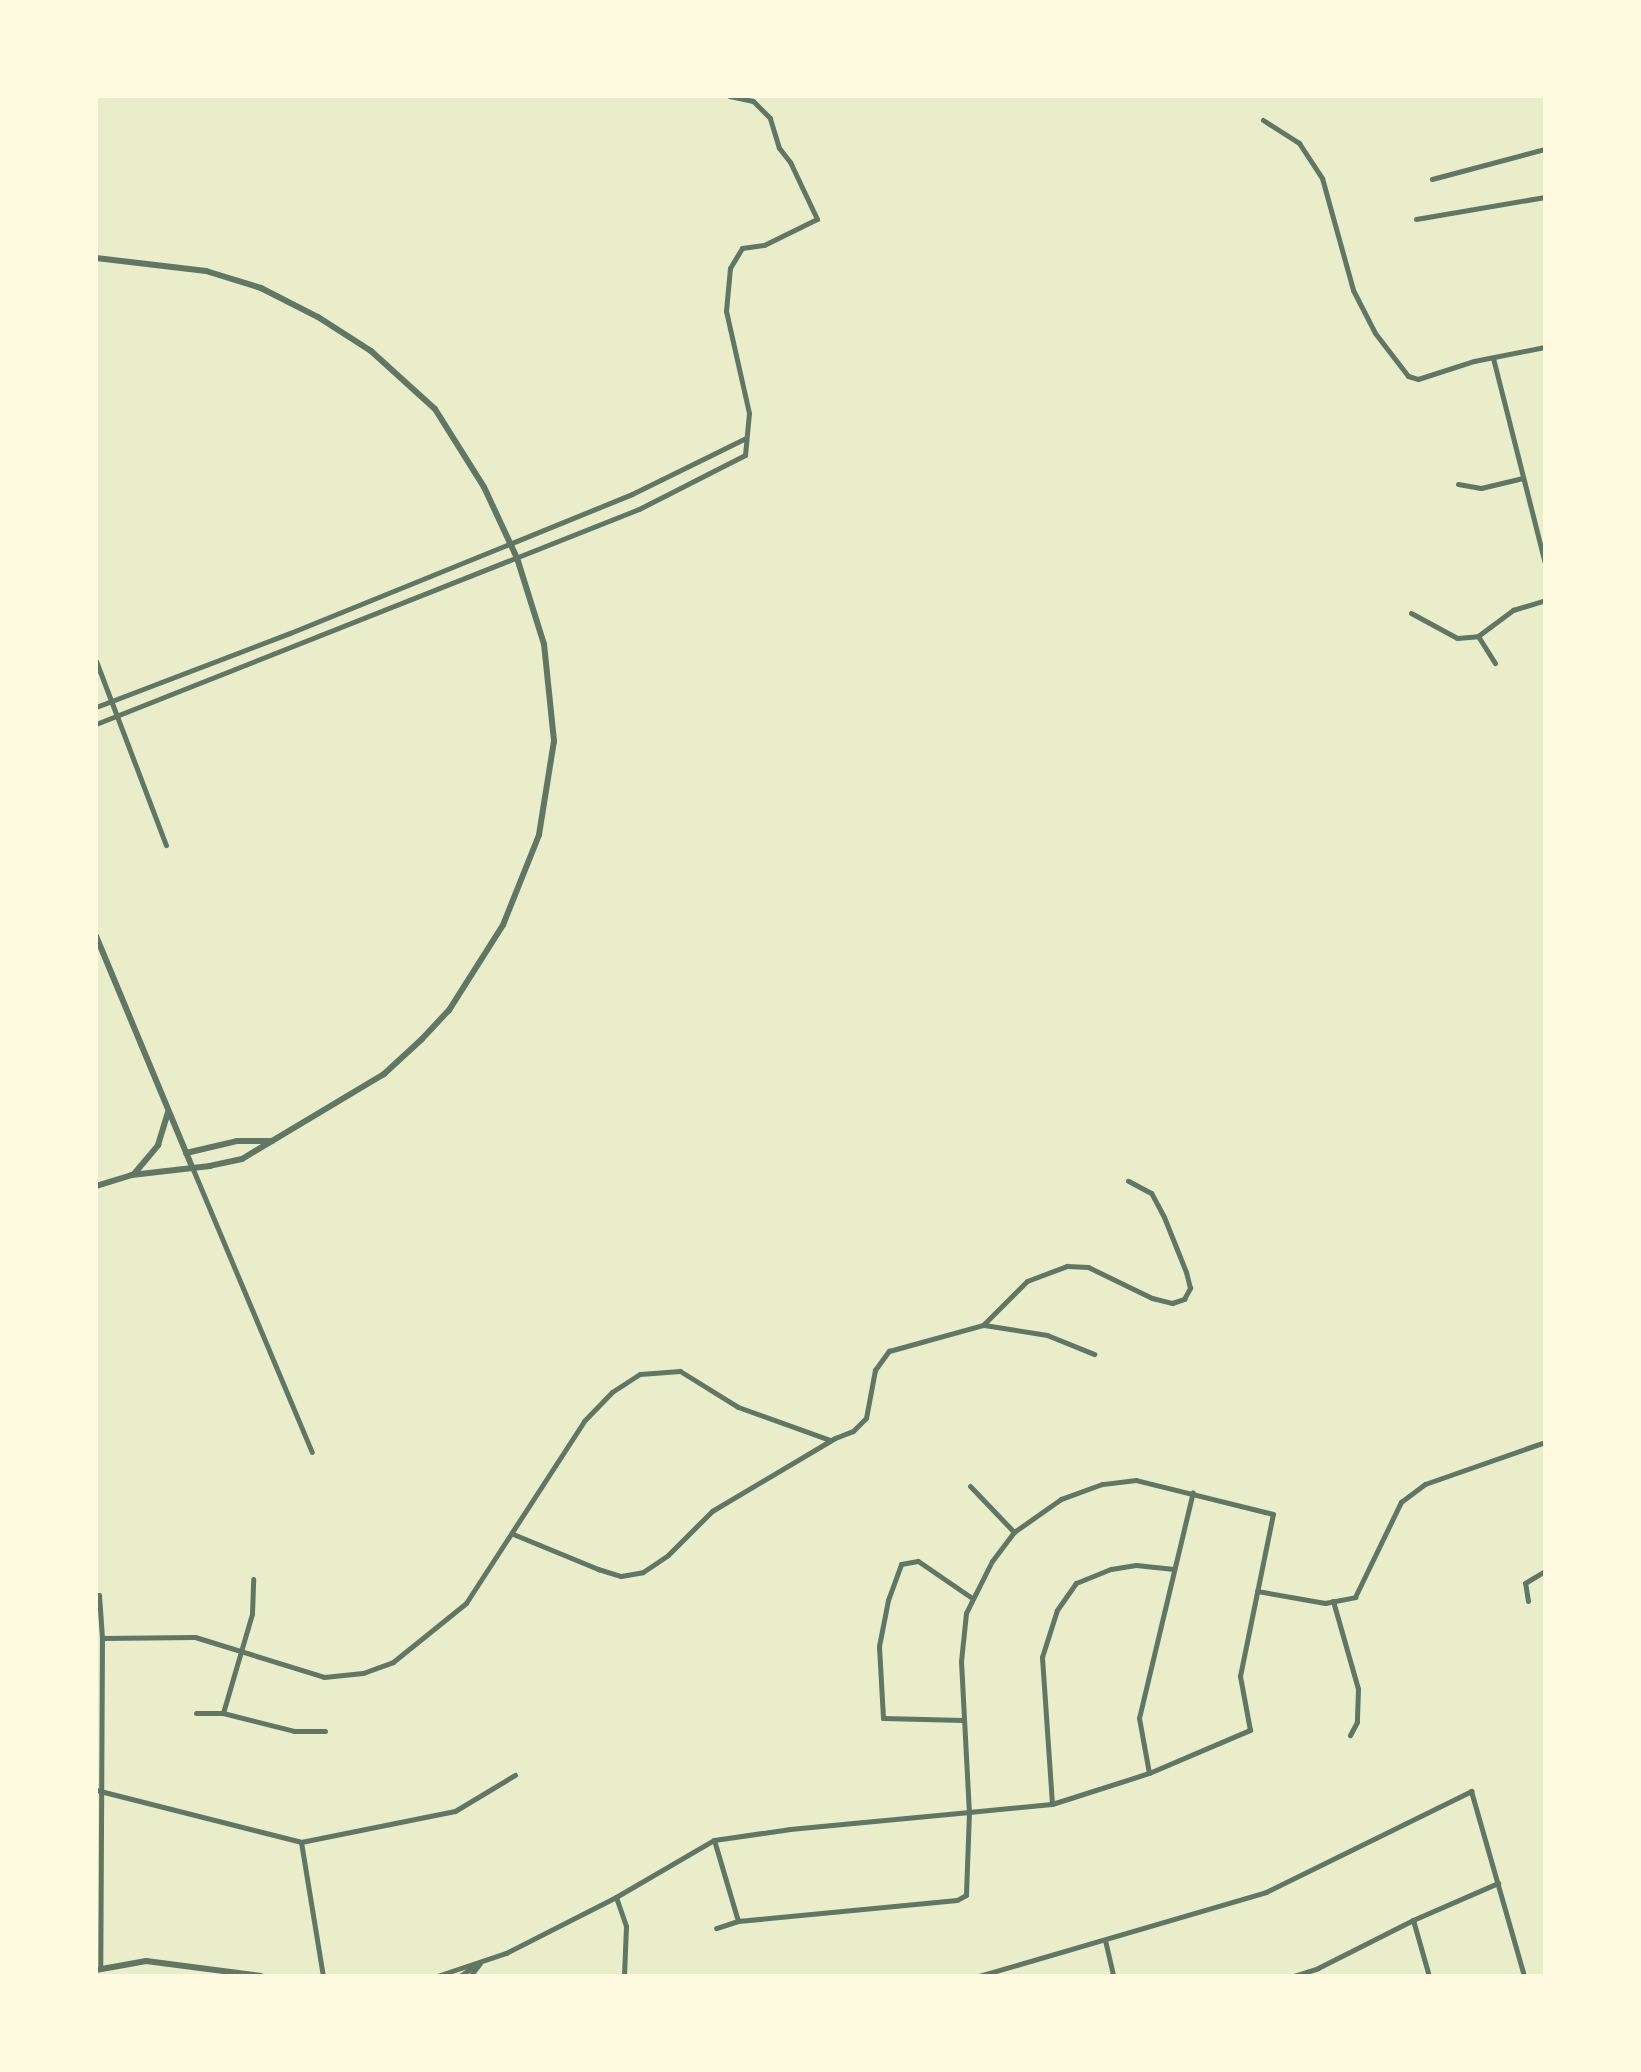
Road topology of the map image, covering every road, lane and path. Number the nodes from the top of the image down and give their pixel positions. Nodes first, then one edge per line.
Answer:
1 (730, 96) edge
2 (1263, 120) dead end
3 (1545, 149) edge
4 (1432, 179) dead end
5 (1545, 197) edge
6 (1416, 219) dead end
7 (96, 258) edge
8 (1545, 347) edge
9 (1493, 358) junction
10 (747, 438) junction
11 (1523, 478) junction
12 (1458, 484) dead end
13 (511, 544) junction
14 (517, 558) junction
15 (1545, 564) edge
16 (1545, 600) edge
17 (1411, 613) dead end
18 (1478, 636) junction
19 (96, 661) edge
20 (1495, 663) dead end
21 (112, 701) junction
22 (96, 707) edge
23 (118, 716) junction
24 (96, 724) edge
25 (166, 845) dead end
26 (96, 936) edge
27 (168, 1112) junction
28 (276, 1141) junction
29 (186, 1153) junction
30 (192, 1167) junction
31 (132, 1175) junction
32 (1128, 1181) dead end
33 (96, 1186) edge
34 (983, 1325) junction
35 (1094, 1354) dead end
36 (831, 1440) junction
37 (1545, 1442) edge
38 (312, 1452) dead end
39 (970, 1486) dead end
40 (1193, 1492) junction
41 (1014, 1532) junction
42 (513, 1534) junction
43 (1174, 1569) junction
44 (1545, 1571) edge
45 (253, 1579) dead end
46 (1257, 1591) junction
47 (98, 1596) edge
48 (972, 1598) junction
49 (1333, 1601) junction
50 (1528, 1601) dead end
51 (102, 1638) junction
52 (241, 1651) junction
53 (196, 1713) dead end
54 (223, 1713) junction
55 (963, 1720) junction
56 (325, 1731) dead end
57 (1350, 1735) dead end
58 (1149, 1773) junction
59 (515, 1775) dead end
60 (99, 1791) edge
61 (1052, 1804) junction
62 (969, 1812) junction
63 (714, 1840) junction
64 (301, 1842) junction
65 (1498, 1883) junction
66 (616, 1897) junction
67 (1413, 1920) junction
68 (738, 1921) junction
69 (716, 1928) dead end
70 (1105, 1940) junction
71 (480, 1962) junction
72 (98, 1970) edge
73 (229, 1974) edge
74 (261, 1976) edge
75 (323, 1976) edge
76 (437, 1976) edge
77 (460, 1976) edge
78 (470, 1976) edge
79 (624, 1976) edge
80 (979, 1976) edge
81 (1113, 1976) edge
82 (1294, 1976) edge
83 (1429, 1976) edge
84 (1524, 1976) edge

1 - 10 street
2 - 9 street
3 - 4 street
5 - 6 street
7 - 13 street
8 - 9 street
9 - 11 street
10 - 13 street
10 - 14 street
11 - 12 street
11 - 15 street
13 - 14 street
13 - 21 street
14 - 23 street
14 - 28 street
16 - 18 street
17 - 18 street
18 - 20 street
19 - 21 street
21 - 22 street
21 - 23 street
23 - 24 street
23 - 25 street
26 - 27 street
27 - 29 street
27 - 31 street
28 - 29 street
28 - 30 street
29 - 30 street
30 - 31 street
30 - 38 street
31 - 33 street
32 - 34 street
34 - 35 street
34 - 36 street
36 - 42 street
36 - 42 street
37 - 49 street
39 - 41 street
40 - 41 street
40 - 43 street
40 - 46 street
41 - 48 street
42 - 52 street
43 - 58 street
43 - 61 street
44 - 50 street
45 - 52 street
46 - 49 street
46 - 58 street
47 - 51 street
48 - 55 street
48 - 55 street
49 - 57 street
51 - 52 street
51 - 60 street
52 - 54 street
53 - 54 street
54 - 56 street
55 - 62 street
58 - 61 street
59 - 64 street
60 - 64 street
60 - 72 street
61 - 62 street
62 - 63 street
62 - 68 street
63 - 66 street
63 - 68 street
64 - 75 street
65 - 67 street
65 - 70 street
65 - 84 street
66 - 71 street
66 - 79 street
67 - 82 street
67 - 83 street
68 - 69 street
70 - 80 street
70 - 81 street
71 - 76 street
71 - 77 street
71 - 78 street
72 - 73 street
73 - 74 street

